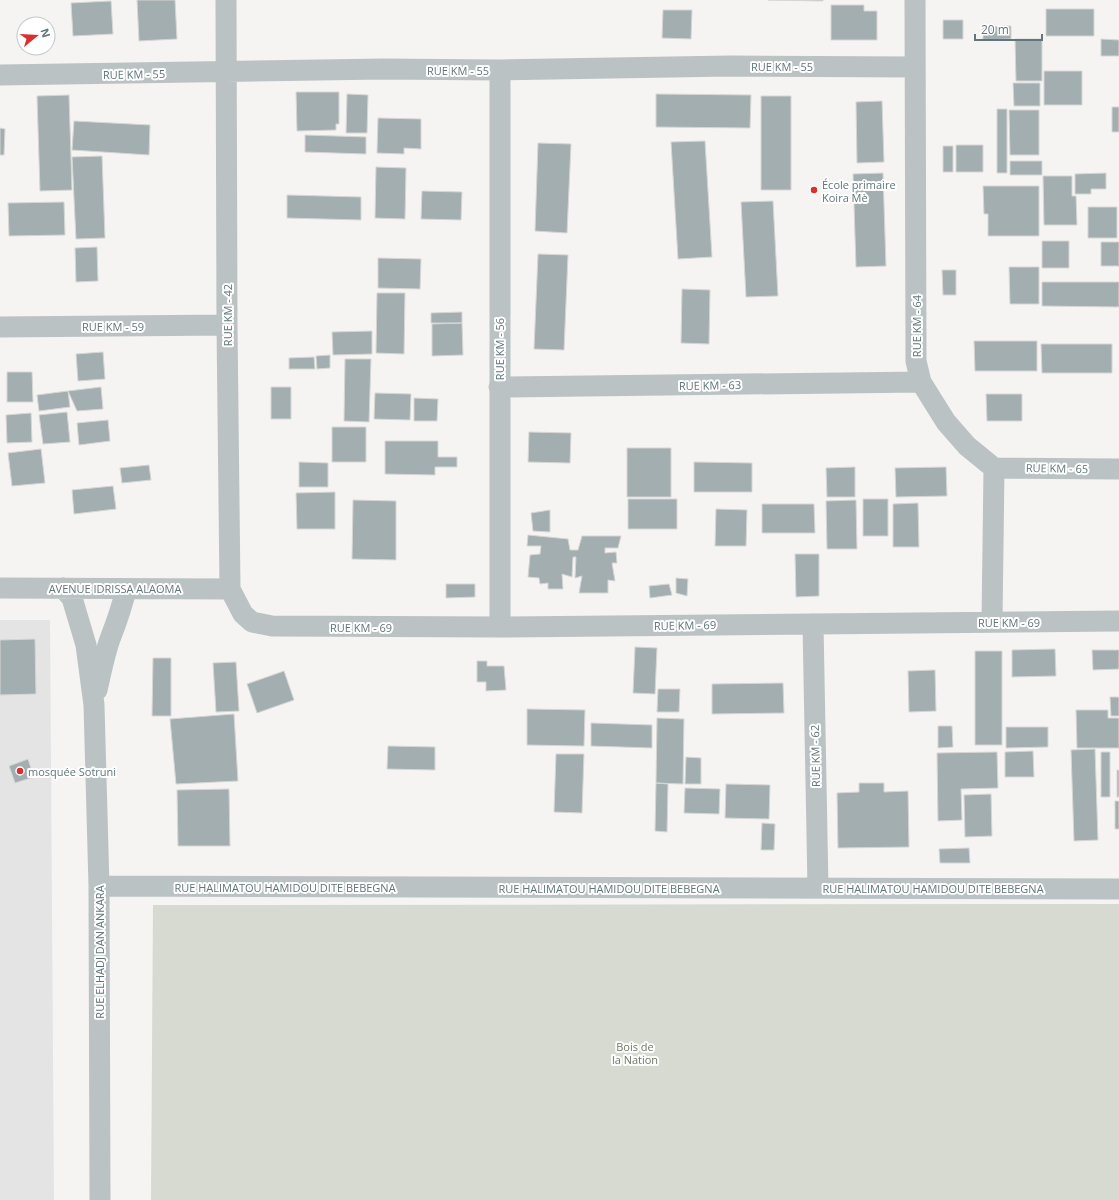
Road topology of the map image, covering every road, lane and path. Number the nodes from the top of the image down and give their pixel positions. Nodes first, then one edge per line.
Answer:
1 (226, 0) edge
2 (915, 0) edge
3 (915, 67) junction
4 (500, 70) junction
5 (226, 73) junction
6 (0, 75) edge
7 (227, 325) junction
8 (0, 327) edge
9 (921, 382) junction
10 (499, 387) junction
11 (994, 468) junction
12 (1119, 469) edge
13 (0, 588) edge
14 (63, 588) junction
15 (126, 589) junction
16 (230, 589) junction
17 (1119, 621) edge
18 (252, 622) joint
19 (992, 622) junction
20 (813, 624) junction
21 (500, 627) junction
22 (94, 705) junction
23 (99, 886) junction
24 (818, 888) junction
25 (1119, 889) edge
26 (100, 1200) edge

1 - 5 street, RUE KM - 42
2 - 3 street, RUE KM - 64
3 - 4 street, RUE KM - 55
3 - 9 street, RUE KM - 64
4 - 5 street, RUE KM - 55
4 - 10 street, RUE KM - 56
5 - 6 street, RUE KM - 55
5 - 7 street, RUE KM - 42
7 - 8 street, RUE KM - 59
7 - 16 street, RUE KM - 42
9 - 10 street, RUE KM - 63
9 - 11 street, RUE KM - 64
10 - 21 street, RUE KM - 56
11 - 12 street, RUE KM - 65
11 - 19 street
13 - 14 street, AVENUE IDRISSA ALAOMA
14 - 15 street, AVENUE IDRISSA ALAOMA
14 - 22 street, RUE ELHADJ DAN ANKARA
15 - 16 street, AVENUE IDRISSA ALAOMA
15 - 22 street, RUE ELHADJ DAN ANKARA
16 - 18 street, RUE KM - 42
17 - 19 street, RUE KM - 69
18 - 21 street, RUE KM - 69
19 - 20 street, RUE KM - 69
20 - 21 street, RUE KM - 69
20 - 24 street, RUE KM - 62
22 - 23 street, RUE ELHADJ DAN ANKARA
23 - 24 street, RUE HALIMATOU HAMIDOU DITE BEBEGNA
23 - 26 street, RUE ELHADJ DAN ANKARA
24 - 25 street, RUE HALIMATOU HAMIDOU DITE BEBEGNA

